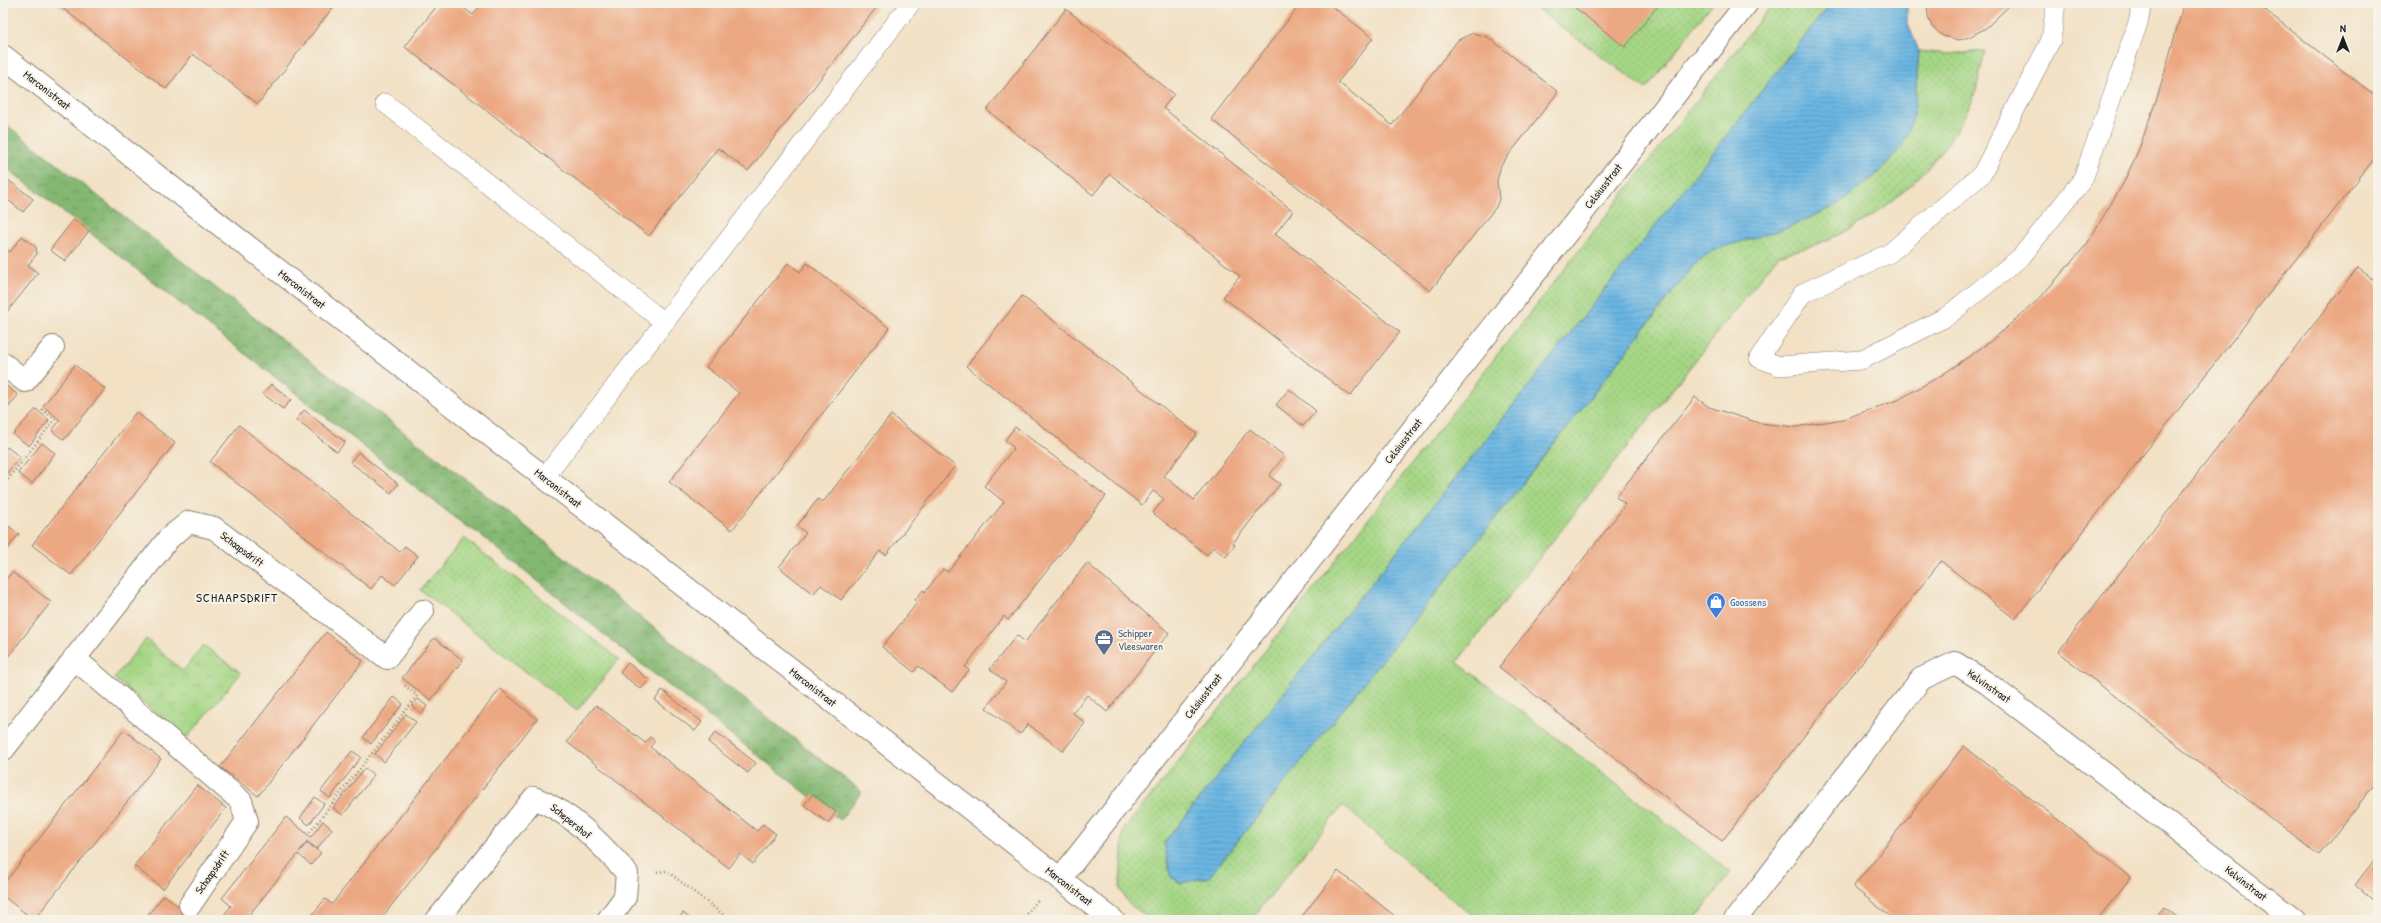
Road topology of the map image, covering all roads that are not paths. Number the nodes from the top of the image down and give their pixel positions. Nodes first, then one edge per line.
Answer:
1 (911, 3) edge
2 (1747, 3) edge
3 (2056, 3) edge
4 (2142, 3) edge
5 (3, 56) edge
6 (385, 103) dead end
7 (664, 322) junction
8 (53, 347) dead end
9 (3, 364) edge
10 (545, 478) junction
11 (422, 611) dead end
12 (74, 658) junction
13 (3, 750) edge
14 (1060, 879) junction
15 (190, 905) dead end
16 (437, 920) edge
17 (608, 920) edge
18 (1113, 920) edge
19 (1735, 920) edge
20 (2294, 920) edge

1 - 7 lane
2 - 14 street, Celsiusstraat
3 - 4 lane
5 - 10 street, Marconistraat
6 - 7 lane
7 - 10 lane
8 - 9 street
10 - 14 street, Marconistraat
11 - 12 street, Schaapsdrift
12 - 13 street, Schaapsdrift
12 - 15 street, Schaapsdrift
14 - 18 street, Marconistraat
16 - 17 street, Schepershof
19 - 20 street, Kelvinstraat

